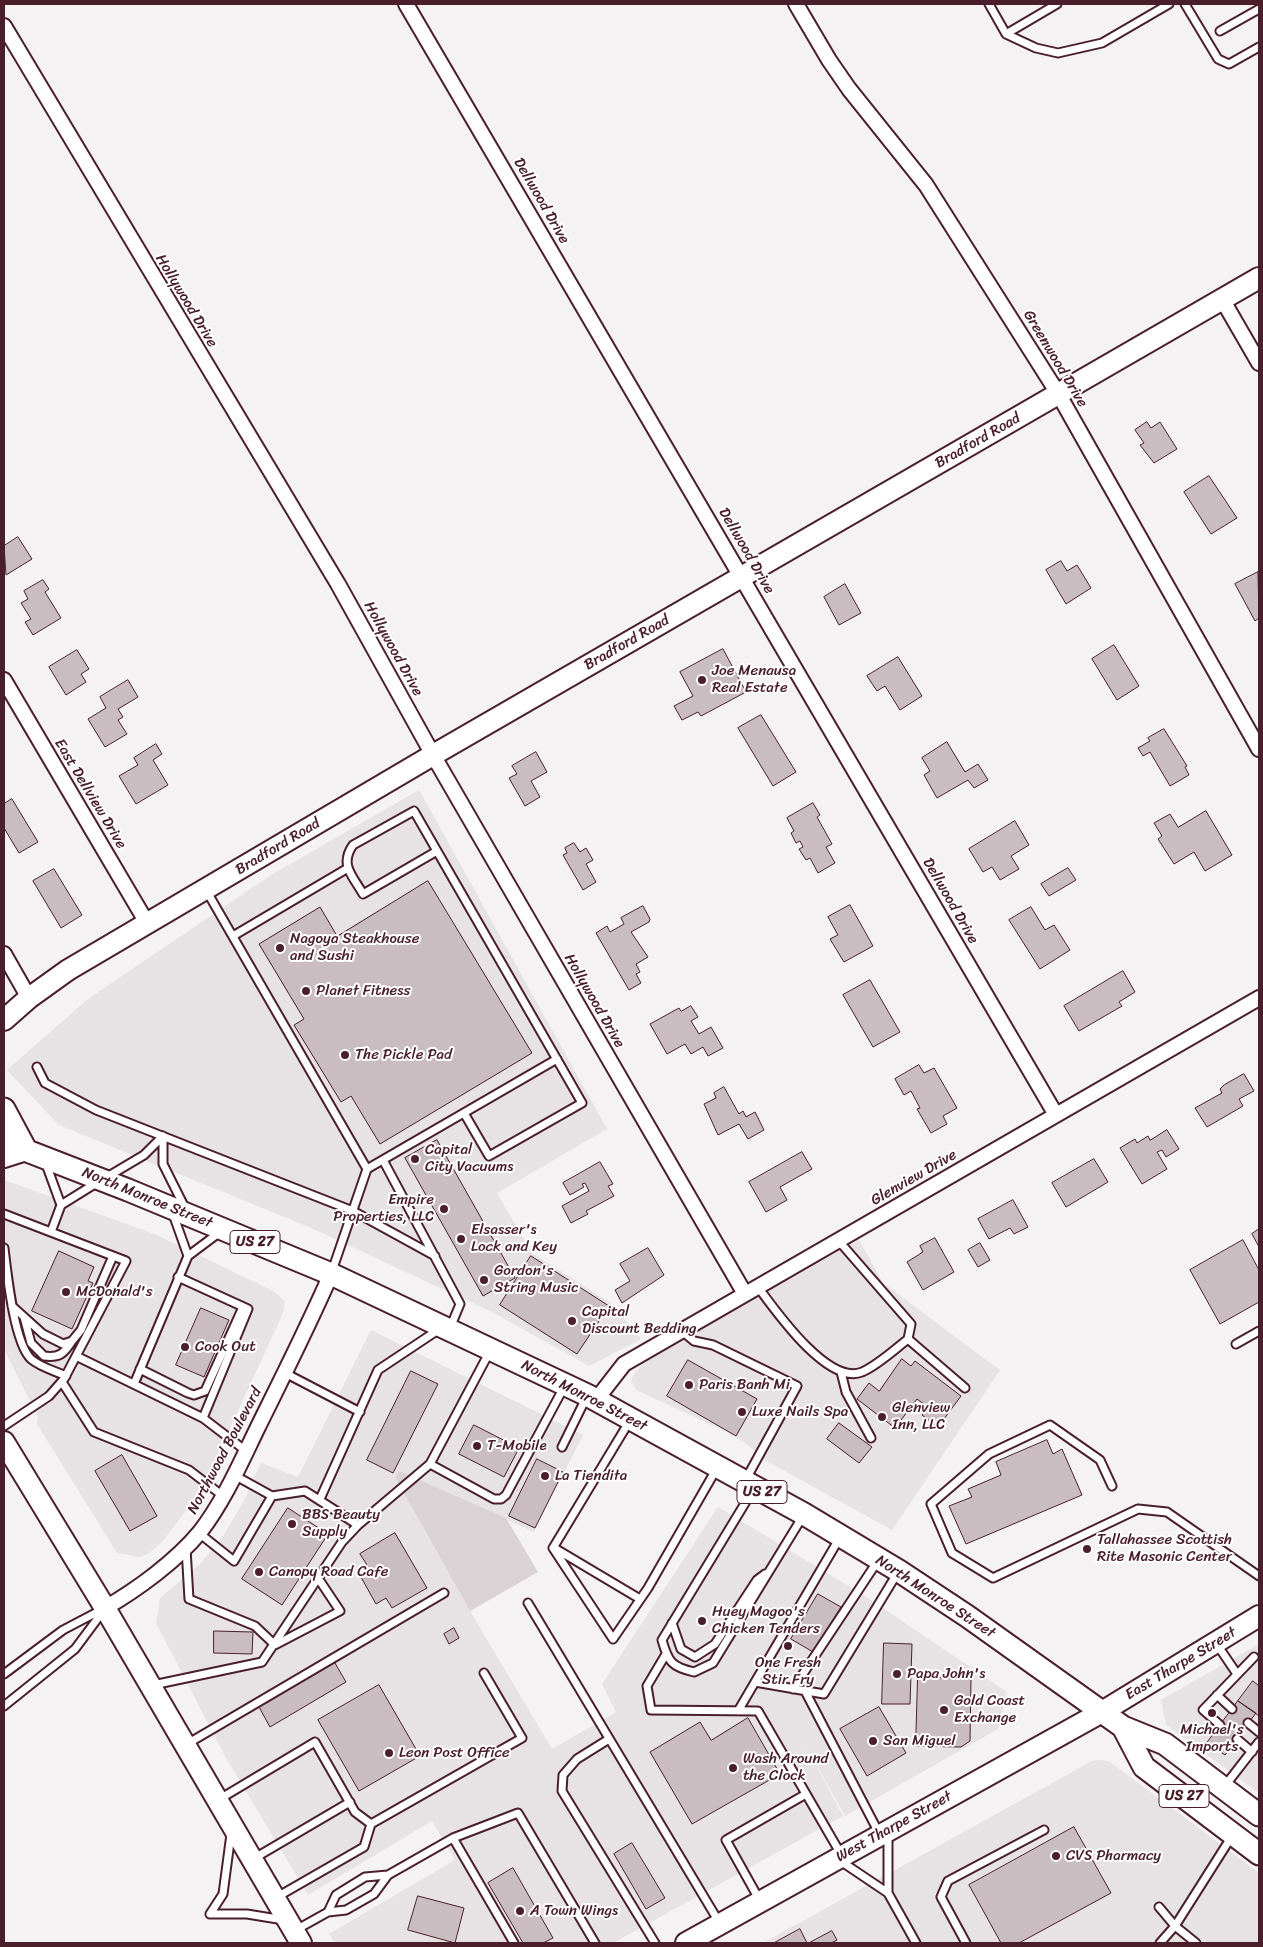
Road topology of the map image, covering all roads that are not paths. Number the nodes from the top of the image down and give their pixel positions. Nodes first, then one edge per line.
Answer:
1 (406, 4) edge
2 (796, 4) edge
3 (989, 4) edge
4 (1057, 4) edge
5 (1169, 4) edge
6 (1185, 4) edge
7 (1259, 9) edge
8 (4, 26) edge
9 (1220, 31) dead end
10 (1006, 34) junction
11 (1259, 47) edge
12 (1259, 278) edge
13 (1222, 299) junction
14 (1259, 363) edge
15 (1059, 395) junction
16 (742, 577) junction
17 (4, 680) edge
18 (1259, 749) edge
19 (433, 755) junction
20 (437, 851) junction
21 (348, 868) junction
22 (206, 890) junction
23 (148, 924) junction
24 (233, 936) junction
25 (4, 954) edge
26 (29, 998) junction
27 (1259, 998) edge
28 (6, 1015) edge
29 (557, 1059) junction
30 (37, 1067) dead end
31 (4, 1109) edge
32 (464, 1113) junction
33 (1056, 1115) junction
34 (163, 1136) junction
35 (4, 1142) edge
36 (35, 1153) junction
37 (4, 1157) edge
38 (383, 1160) junction
39 (367, 1169) junction
40 (103, 1179) junction
41 (60, 1205) junction
42 (179, 1211) junction
43 (353, 1211) junction
44 (4, 1214) edge
45 (224, 1229) junction
46 (51, 1232) junction
47 (838, 1240) junction
48 (4, 1248) edge
49 (113, 1256) junction
50 (188, 1256) junction
51 (435, 1256) junction
52 (331, 1274) junction
53 (178, 1277) junction
54 (758, 1287) junction
55 (745, 1294) junction
56 (12, 1306) junction
57 (242, 1307) junction
58 (24, 1317) junction
59 (445, 1329) junction
60 (682, 1331) junction
61 (1259, 1331) edge
62 (908, 1339) junction
63 (72, 1341) junction
64 (1236, 1344) dead end
65 (491, 1350) junction
66 (76, 1356) junction
67 (140, 1369) junction
68 (841, 1372) junction
69 (285, 1373) junction
70 (64, 1379) junction
71 (134, 1384) junction
72 (565, 1384) junction
73 (965, 1388) dead end
74 (592, 1398) junction
75 (360, 1412) junction
76 (203, 1418) junction
77 (631, 1419) junction
78 (4, 1426) edge
79 (871, 1438) dead end
80 (4, 1442) edge
81 (562, 1447) dead end
82 (246, 1451) junction
83 (430, 1464) junction
84 (717, 1467) junction
85 (234, 1474) junction
86 (749, 1484) junction
87 (1112, 1486) dead end
88 (223, 1496) junction
89 (272, 1496) junction
90 (320, 1499) junction
91 (804, 1514) junction
92 (358, 1525) junction
93 (199, 1533) junction
94 (840, 1536) junction
95 (186, 1546) junction
96 (553, 1548) junction
97 (878, 1559) junction
98 (771, 1570) junction
99 (899, 1571) junction
100 (1259, 1576) edge
101 (318, 1578) junction
102 (444, 1593) dead end
103 (640, 1599) junction
104 (528, 1602) dead end
105 (106, 1608) junction
106 (1259, 1616) edge
107 (672, 1623) junction
108 (1216, 1642) junction
109 (275, 1645) junction
110 (666, 1654) junction
111 (1254, 1657) dead end
112 (484, 1673) dead end
113 (4, 1674) edge
114 (1237, 1674) junction
115 (755, 1682) junction
116 (151, 1685) junction
117 (793, 1689) junction
118 (806, 1691) junction
119 (1217, 1695) junction
120 (4, 1706) edge
121 (1232, 1709) dead end
122 (738, 1711) junction
123 (1102, 1712) junction
124 (1248, 1724) dead end
125 (1220, 1725) dead end
126 (1123, 1727) junction
127 (1259, 1732) edge
128 (609, 1739) junction
129 (1237, 1739) dead end
130 (1259, 1742) edge
131 (185, 1745) junction
132 (1252, 1752) junction
133 (1224, 1788) junction
134 (806, 1794) junction
135 (217, 1800) junction
136 (350, 1802) junction
137 (1259, 1815) edge
138 (232, 1824) junction
139 (371, 1824) junction
140 (1044, 1830) dead end
141 (884, 1833) junction
142 (1233, 1834) junction
143 (453, 1838) junction
144 (1259, 1854) edge
145 (840, 1857) junction
146 (252, 1860) junction
147 (388, 1876) junction
148 (888, 1893) junction
149 (274, 1898) junction
150 (760, 1902) junction
151 (1159, 1907) dead end
152 (328, 1912) junction
153 (720, 1924) junction
154 (1174, 1926) junction
155 (294, 1931) edge
156 (514, 1943) edge
157 (595, 1943) edge
158 (655, 1943) edge
159 (686, 1943) edge
160 (916, 1943) edge
161 (966, 1943) edge
162 (1160, 1943) edge
163 (1196, 1943) edge

1 - 16 street, Dellwood Drive
2 - 15 street, Greenwood Drive
3 - 10 lane
4 - 10 lane
5 - 10 lane
6 - 11 lane
7 - 9 lane
8 - 19 street, Hollywood Drive
12 - 13 street, Bradford Road
13 - 14 street
13 - 15 street, Bradford Road
15 - 16 street, Bradford Road
15 - 18 street, Greenwood Drive
16 - 19 street, Bradford Road
16 - 33 street, Dellwood Drive
17 - 23 street, East Dellview Drive
19 - 22 street, Bradford Road
19 - 55 street, Hollywood Drive
20 - 21 lane
20 - 21 lane
20 - 29 lane
21 - 24 lane
22 - 23 street, Bradford Road
22 - 24 lane
23 - 26 street, Bradford Road
24 - 39 lane
25 - 26 street
26 - 28 street, Bradford Road
27 - 33 street, Glenview Drive
29 - 32 lane
29 - 32 lane
30 - 34 lane
31 - 36 main road
32 - 38 lane
33 - 47 street, Glenview Drive
34 - 40 lane
34 - 42 lane
34 - 43 lane
35 - 36 main road, North Monroe Street / US 27
36 - 37 street
36 - 40 main road, North Monroe Street / US 27
36 - 41 lane
38 - 39 lane
38 - 51 lane
39 - 43 lane
40 - 41 lane
40 - 42 main road, North Monroe Street / US 27
41 - 46 lane
42 - 45 main road, North Monroe Street / US 27
42 - 50 lane
43 - 51 lane
43 - 52 lane
44 - 46 lane
45 - 50 lane
45 - 52 main road, North Monroe Street / US 27
46 - 49 lane
47 - 54 street, Glenview Drive
47 - 62 lane
48 - 56 lane
49 - 63 lane
49 - 66 lane
50 - 53 lane
51 - 59 lane
52 - 59 main road, North Monroe Street / US 27
52 - 69 street, Northwood Boulevard
53 - 57 lane
53 - 67 lane
54 - 55 street, Glenview Drive
54 - 68 lane
55 - 60 street, Glenview Drive
56 - 58 lane
56 - 70 lane
57 - 67 lane
57 - 76 lane
58 - 63 lane
58 - 63 lane
59 - 65 main road, North Monroe Street / US 27
59 - 75 lane
60 - 74 street, Glenview Drive
60 - 86 lane
61 - 64 lane
62 - 68 lane
62 - 73 lane
65 - 72 main road, North Monroe Street / US 27
65 - 83 lane
66 - 70 lane
66 - 71 lane
67 - 71 lane
68 - 79 lane
69 - 75 lane
69 - 82 street, Northwood Boulevard
70 - 78 lane
70 - 88 lane
71 - 76 lane
72 - 74 main road, North Monroe Street / US 27
72 - 83 lane
74 - 77 main road, North Monroe Street / US 27
74 - 81 lane
75 - 90 lane
76 - 82 lane
77 - 84 main road, North Monroe Street / US 27
77 - 96 lane
80 - 105 street
82 - 85 street, Northwood Boulevard
83 - 92 lane
84 - 86 main road, North Monroe Street / US 27
84 - 103 lane
85 - 88 street, Northwood Boulevard
85 - 89 lane
86 - 91 main road, North Monroe Street / US 27
86 - 107 lane
87 - 100 lane
88 - 93 street, Northwood Boulevard
89 - 90 lane
89 - 93 lane
90 - 92 lane
91 - 94 main road, North Monroe Street / US 27
91 - 98 lane
92 - 101 lane
93 - 95 street, Northwood Boulevard
94 - 97 main road, North Monroe Street / US 27
94 - 115 lane
95 - 105 street, Northwood Boulevard
95 - 109 lane
96 - 103 lane
96 - 103 lane
97 - 99 main road, North Monroe Street / US 27
97 - 117 lane
98 - 107 lane
98 - 110 lane
99 - 118 lane
99 - 123 main road, North Monroe Street / US 27
101 - 109 lane
101 - 109 lane
102 - 131 lane
104 - 128 lane
105 - 113 lane
105 - 116 street
105 - 120 lane
106 - 108 street, East Tharpe Street
107 - 110 lane
108 - 114 lane
108 - 123 street, East Tharpe Street
109 - 116 lane
110 - 122 lane
111 - 114 lane
112 - 139 lane
114 - 119 lane
115 - 117 lane
115 - 122 lane
116 - 131 street
117 - 118 lane
118 - 141 lane
119 - 121 lane
119 - 125 lane
122 - 134 lane
123 - 126 main road, North Monroe Street / US 27
123 - 141 street, West Tharpe Street
124 - 127 lane
126 - 133 main road, North Monroe Street / US 27
126 - 142 main road, North Monroe Street / US 27
128 - 153 lane
128 - 158 lane
129 - 132 lane
130 - 132 lane
131 - 135 street
132 - 133 lane
133 - 137 main road, North Monroe Street / US 27
134 - 145 lane
134 - 150 lane
135 - 136 lane
135 - 138 street
136 - 139 lane
136 - 146 lane
138 - 146 street
138 - 155 lane
139 - 149 lane
140 - 161 lane
141 - 145 street, West Tharpe Street
141 - 148 lane
142 - 144 main road, North Monroe Street / US 27
142 - 154 lane
143 - 147 lane
143 - 156 lane
143 - 157 lane
145 - 148 lane
145 - 150 street, West Tharpe Street
146 - 149 street
147 - 152 lane
147 - 152 lane
148 - 160 lane
149 - 155 street
150 - 153 street, West Tharpe Street
151 - 154 lane
152 - 155 lane
153 - 159 street, West Tharpe Street
154 - 162 lane
154 - 163 lane

